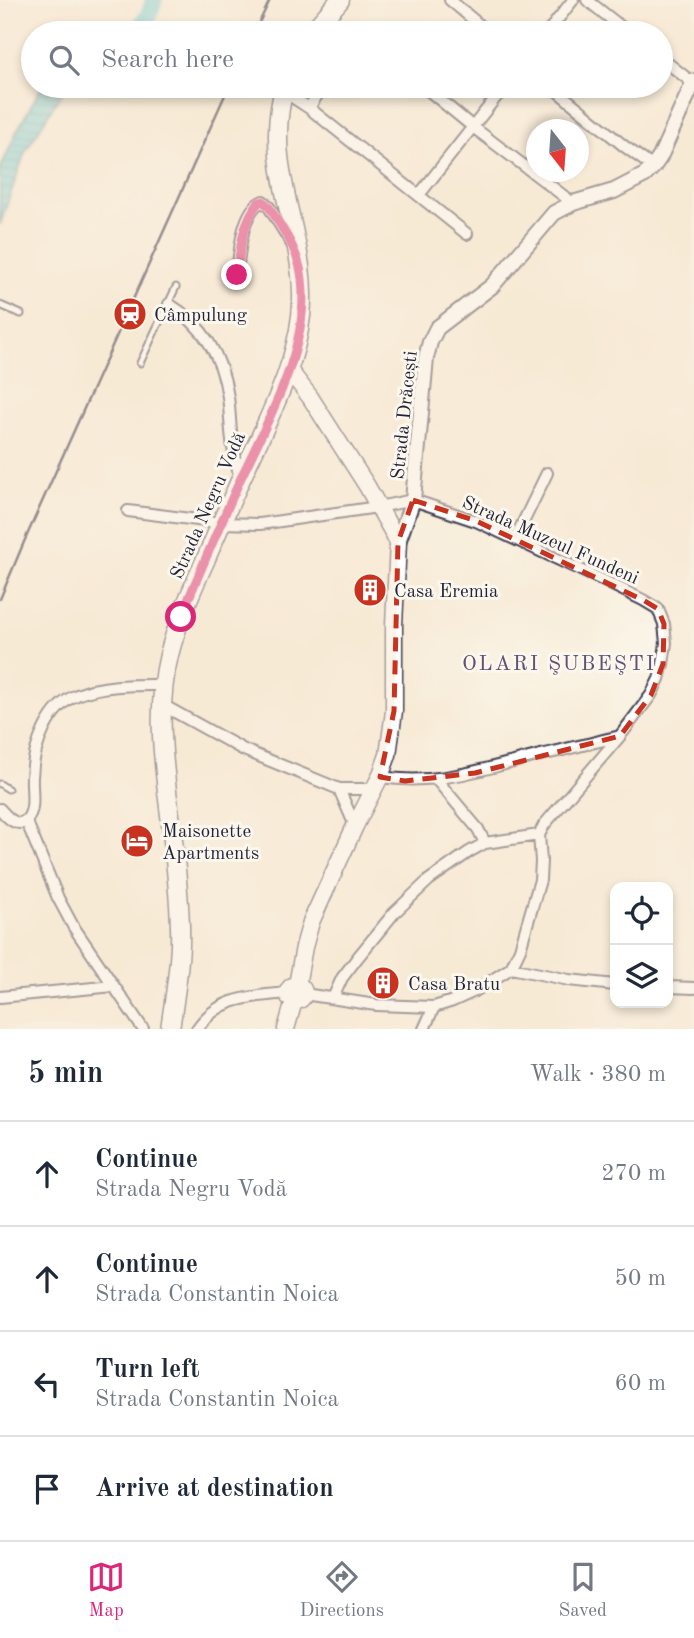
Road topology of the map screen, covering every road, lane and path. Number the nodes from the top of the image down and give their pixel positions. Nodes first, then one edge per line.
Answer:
1 (340, 0) edge
2 (450, 0) edge
3 (573, 0) edge
4 (587, 0) edge
5 (322, 21) edge
6 (475, 21) edge
7 (556, 21) edge
8 (614, 21) edge
9 (673, 67) edge
10 (694, 82) edge
11 (282, 98) edge
12 (296, 98) edge
13 (315, 98) edge
14 (438, 98) edge
15 (496, 98) edge
16 (566, 98) edge
17 (309, 108) junction
18 (473, 127) junction
19 (653, 167) junction
20 (419, 195) junction
21 (573, 203) junction
22 (467, 234) dead end
23 (298, 255) junction
24 (237, 275) dead end
25 (176, 287) dead end
26 (169, 304) junction
27 (0, 305) edge
28 (21, 314) dead end
29 (140, 363) dead end
30 (289, 370) junction
31 (547, 472) dead end
32 (241, 480) junction
33 (413, 500) junction
34 (378, 507) junction
35 (128, 512) dead end
36 (221, 523) junction
37 (515, 539) junction
38 (398, 542) junction
39 (163, 685) junction
40 (161, 707) junction
41 (620, 736) junction
42 (436, 779) junction
43 (377, 783) junction
44 (0, 784) edge
45 (8, 789) dead end
46 (339, 789) junction
47 (0, 809) edge
48 (23, 821) junction
49 (355, 826) junction
50 (538, 835) junction
51 (485, 843) junction
52 (511, 968) junction
53 (610, 984) edge
54 (114, 986) junction
55 (673, 987) edge
56 (694, 988) edge
57 (296, 993) junction
58 (0, 997) edge
59 (333, 998) junction
60 (434, 1007) junction
61 (200, 1024) edge
62 (143, 1029) edge
63 (170, 1029) edge
64 (213, 1029) edge
65 (286, 1029) edge
66 (424, 1029) edge

1 - 5 main road
2 - 6 street
3 - 7 street
4 - 8 street
9 - 10 street
10 - 19 street, Strada Drăcești
11 - 23 main road, Strada Negru Vodă
12 - 17 street
13 - 17 street
14 - 18 street
15 - 18 street
16 - 19 street
17 - 20 street
18 - 20 street
18 - 21 street
19 - 21 street, Strada Drăcești
20 - 22 street
21 - 33 street, Strada Drăcești
23 - 24 street
23 - 30 main road, Strada Negru Vodă
25 - 26 lane
26 - 29 lane
26 - 32 street
27 - 28 lane
30 - 32 main road, Strada Negru Vodă
30 - 34 main road
31 - 37 street
32 - 36 main road, Strada Negru Vodă
33 - 34 street
33 - 37 street, Strada Muzeul Fundeni
33 - 38 street, Strada Drăcești
34 - 36 street
34 - 38 main road
35 - 36 street
36 - 39 main road, Strada Negru Vodă
37 - 41 street, Strada Muzeul Fundeni
38 - 43 main road
39 - 40 main road, Strada Negru Vodă
39 - 48 street
40 - 46 street
40 - 63 main road, Strada Negru Vodă
41 - 42 street
41 - 50 street
42 - 43 street
42 - 51 street
43 - 46 street
43 - 49 main road
44 - 45 lane
46 - 49 street
47 - 48 street
48 - 54 street
49 - 57 main road
50 - 51 street
50 - 52 street
51 - 59 street
52 - 53 street
52 - 60 street
54 - 58 street
54 - 62 street
55 - 56 street
57 - 59 street
57 - 61 street
57 - 65 main road
59 - 60 street
60 - 66 street
61 - 64 street

